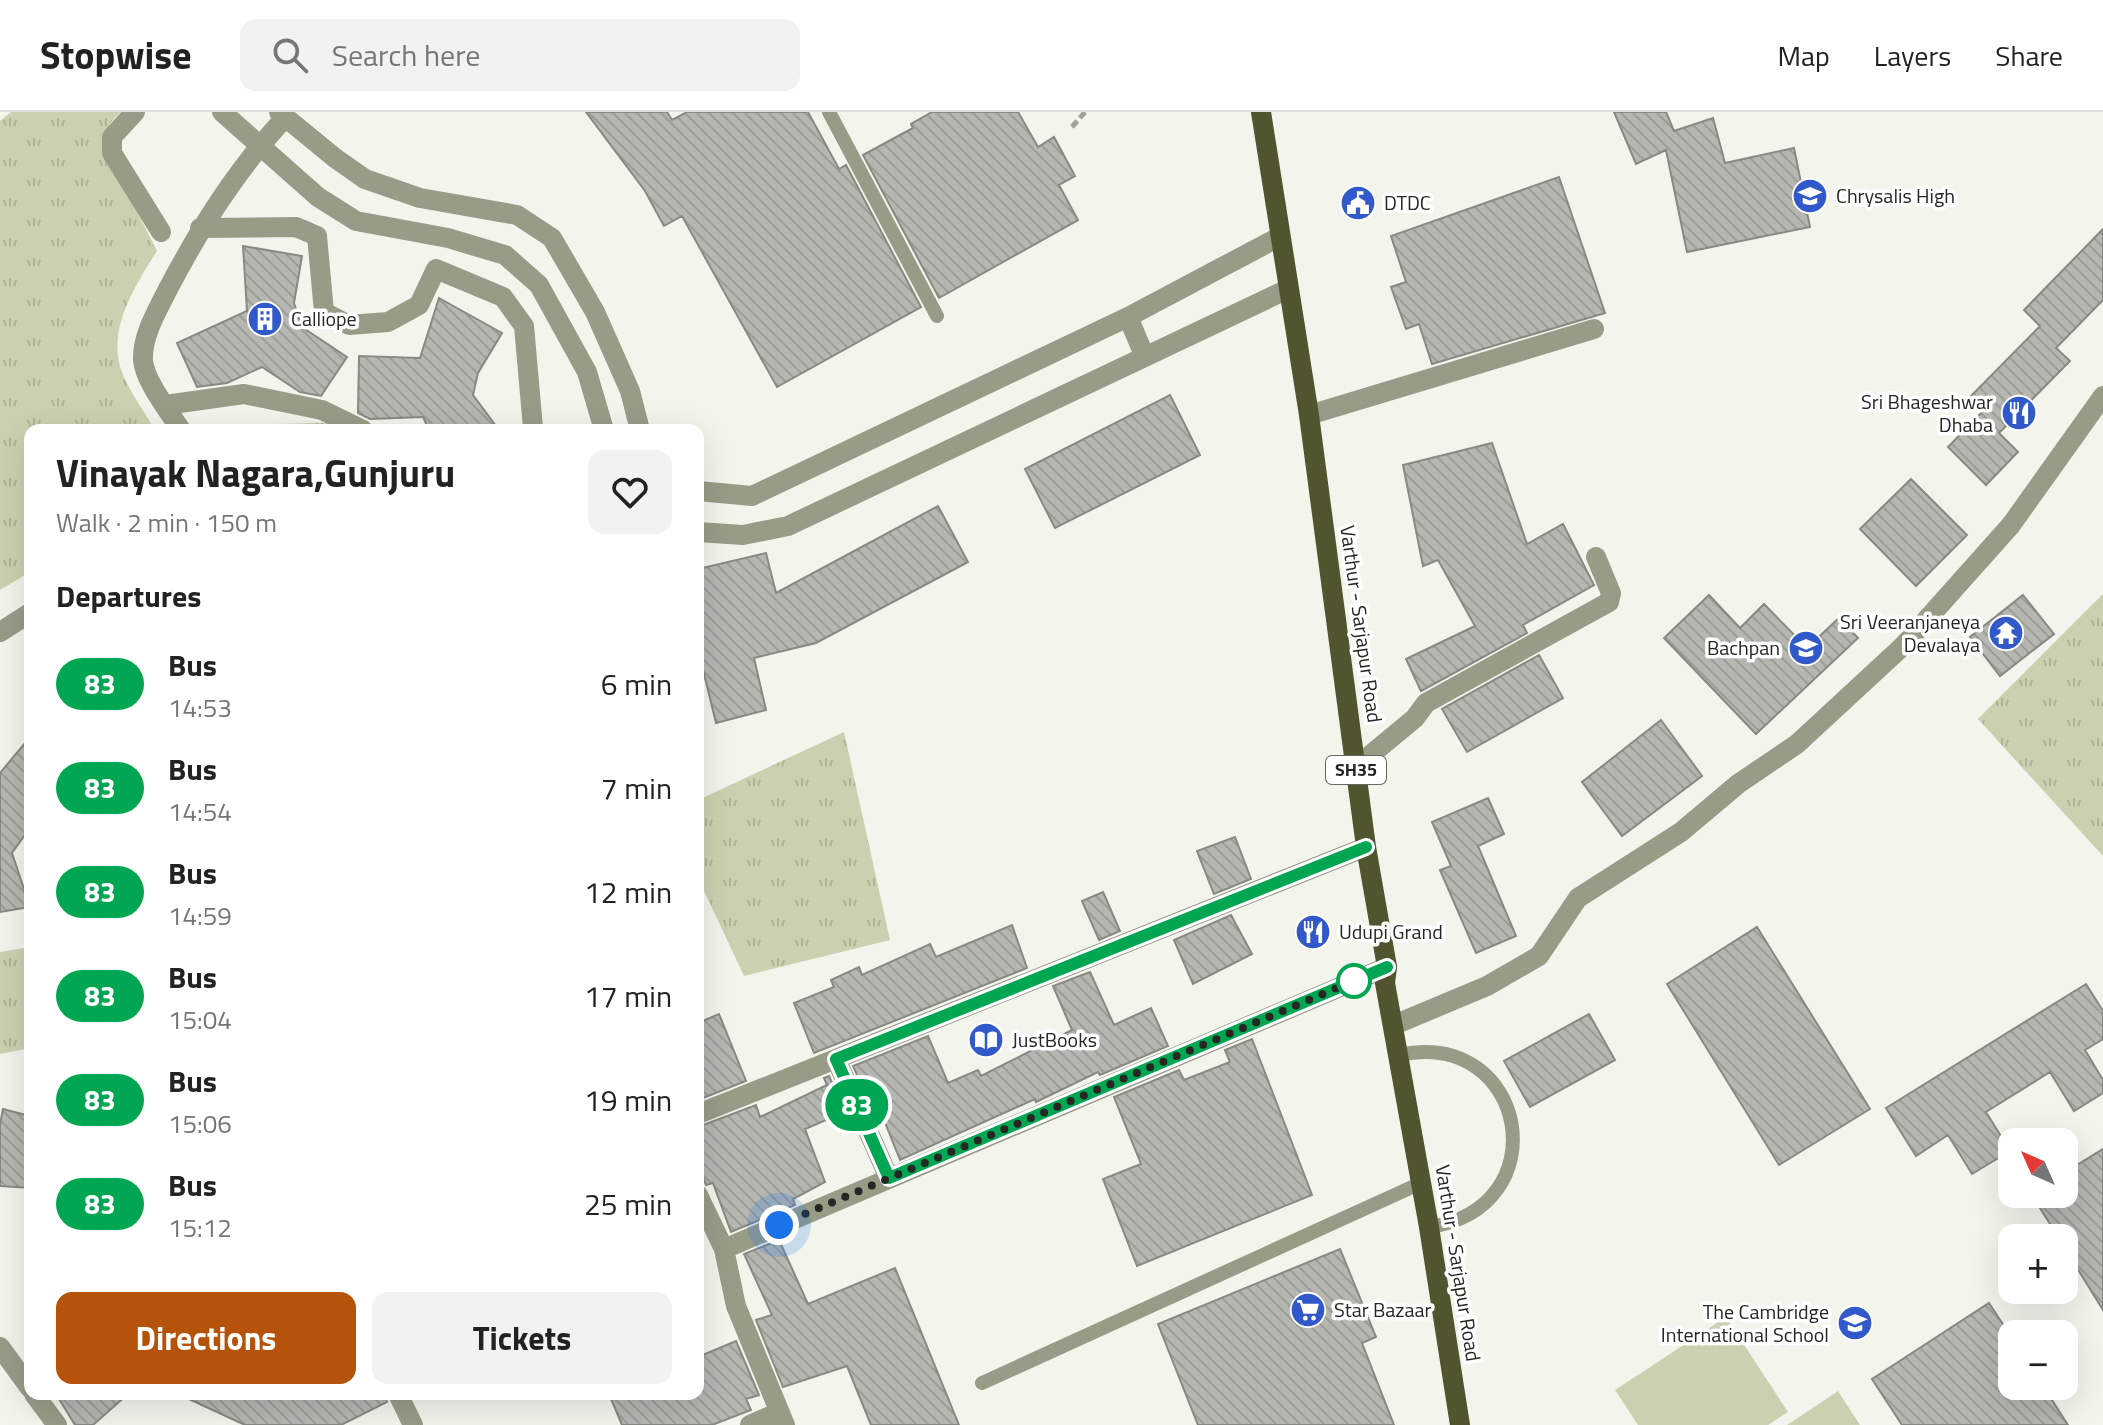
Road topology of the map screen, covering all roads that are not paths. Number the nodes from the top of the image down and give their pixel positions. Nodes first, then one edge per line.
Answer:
1 (135, 112) edge
2 (222, 112) edge
3 (829, 112) edge
4 (1261, 112) edge
5 (282, 115) edge
6 (259, 146) junction
7 (200, 228) junction
8 (161, 232) dead end
9 (1279, 237) junction
10 (1288, 289) junction
11 (937, 316) dead end
12 (1128, 317) junction
13 (1594, 329) dead end
14 (1145, 357) junction
15 (2103, 396) edge
16 (165, 405) junction
17 (1309, 415) junction
18 (177, 424) edge
19 (351, 424) edge
20 (533, 424) edge
21 (602, 424) edge
22 (638, 424) edge
23 (704, 492) edge
24 (704, 532) edge
25 (1596, 557) dead end
26 (24, 617) edge
27 (0, 632) edge
28 (1356, 767) junction
29 (1366, 847) junction
30 (1387, 967) junction
31 (1394, 1025) junction
32 (1399, 1055) junction
33 (836, 1059) junction
34 (704, 1112) edge
35 (889, 1178) junction
36 (1421, 1183) junction
37 (704, 1207) edge
38 (1429, 1227) junction
39 (724, 1249) junction
40 (0, 1347) edge
41 (24, 1380) edge
42 (982, 1383) dead end
43 (38, 1400) edge
44 (401, 1400) edge
45 (782, 1419) edge
46 (57, 1425) edge
47 (413, 1425) edge
48 (750, 1425) edge
49 (1460, 1425) edge

1 - 8 street
2 - 6 street
3 - 11 lane
4 - 9 main road, Varthur - Sarjapur Road / SH35
5 - 6 street
5 - 22 street
6 - 7 street
6 - 21 street
7 - 16 street
7 - 20 street
9 - 10 main road, Varthur - Sarjapur Road / SH35
9 - 12 street
10 - 14 street
10 - 17 main road, Varthur - Sarjapur Road / SH35
12 - 14 street
12 - 23 street
13 - 17 street
14 - 24 street
15 - 31 street
16 - 18 street
16 - 19 street
17 - 28 main road, Varthur - Sarjapur Road / SH35
25 - 28 street
26 - 27 street
28 - 29 main road, Varthur - Sarjapur Road / SH35
29 - 30 main road, Varthur - Sarjapur Road / SH35
29 - 33 street
30 - 31 main road, Varthur - Sarjapur Road / SH35
30 - 35 street
31 - 32 main road, Varthur - Sarjapur Road / SH35
32 - 36 main road, Varthur - Sarjapur Road / SH35
32 - 38 lane
33 - 34 street
33 - 35 street
35 - 39 street
36 - 38 main road, Varthur - Sarjapur Road / SH35
36 - 42 lane
37 - 39 street
38 - 49 main road, Varthur - Sarjapur Road / SH35
39 - 45 street
40 - 41 street
43 - 46 street
44 - 47 street
45 - 48 street

